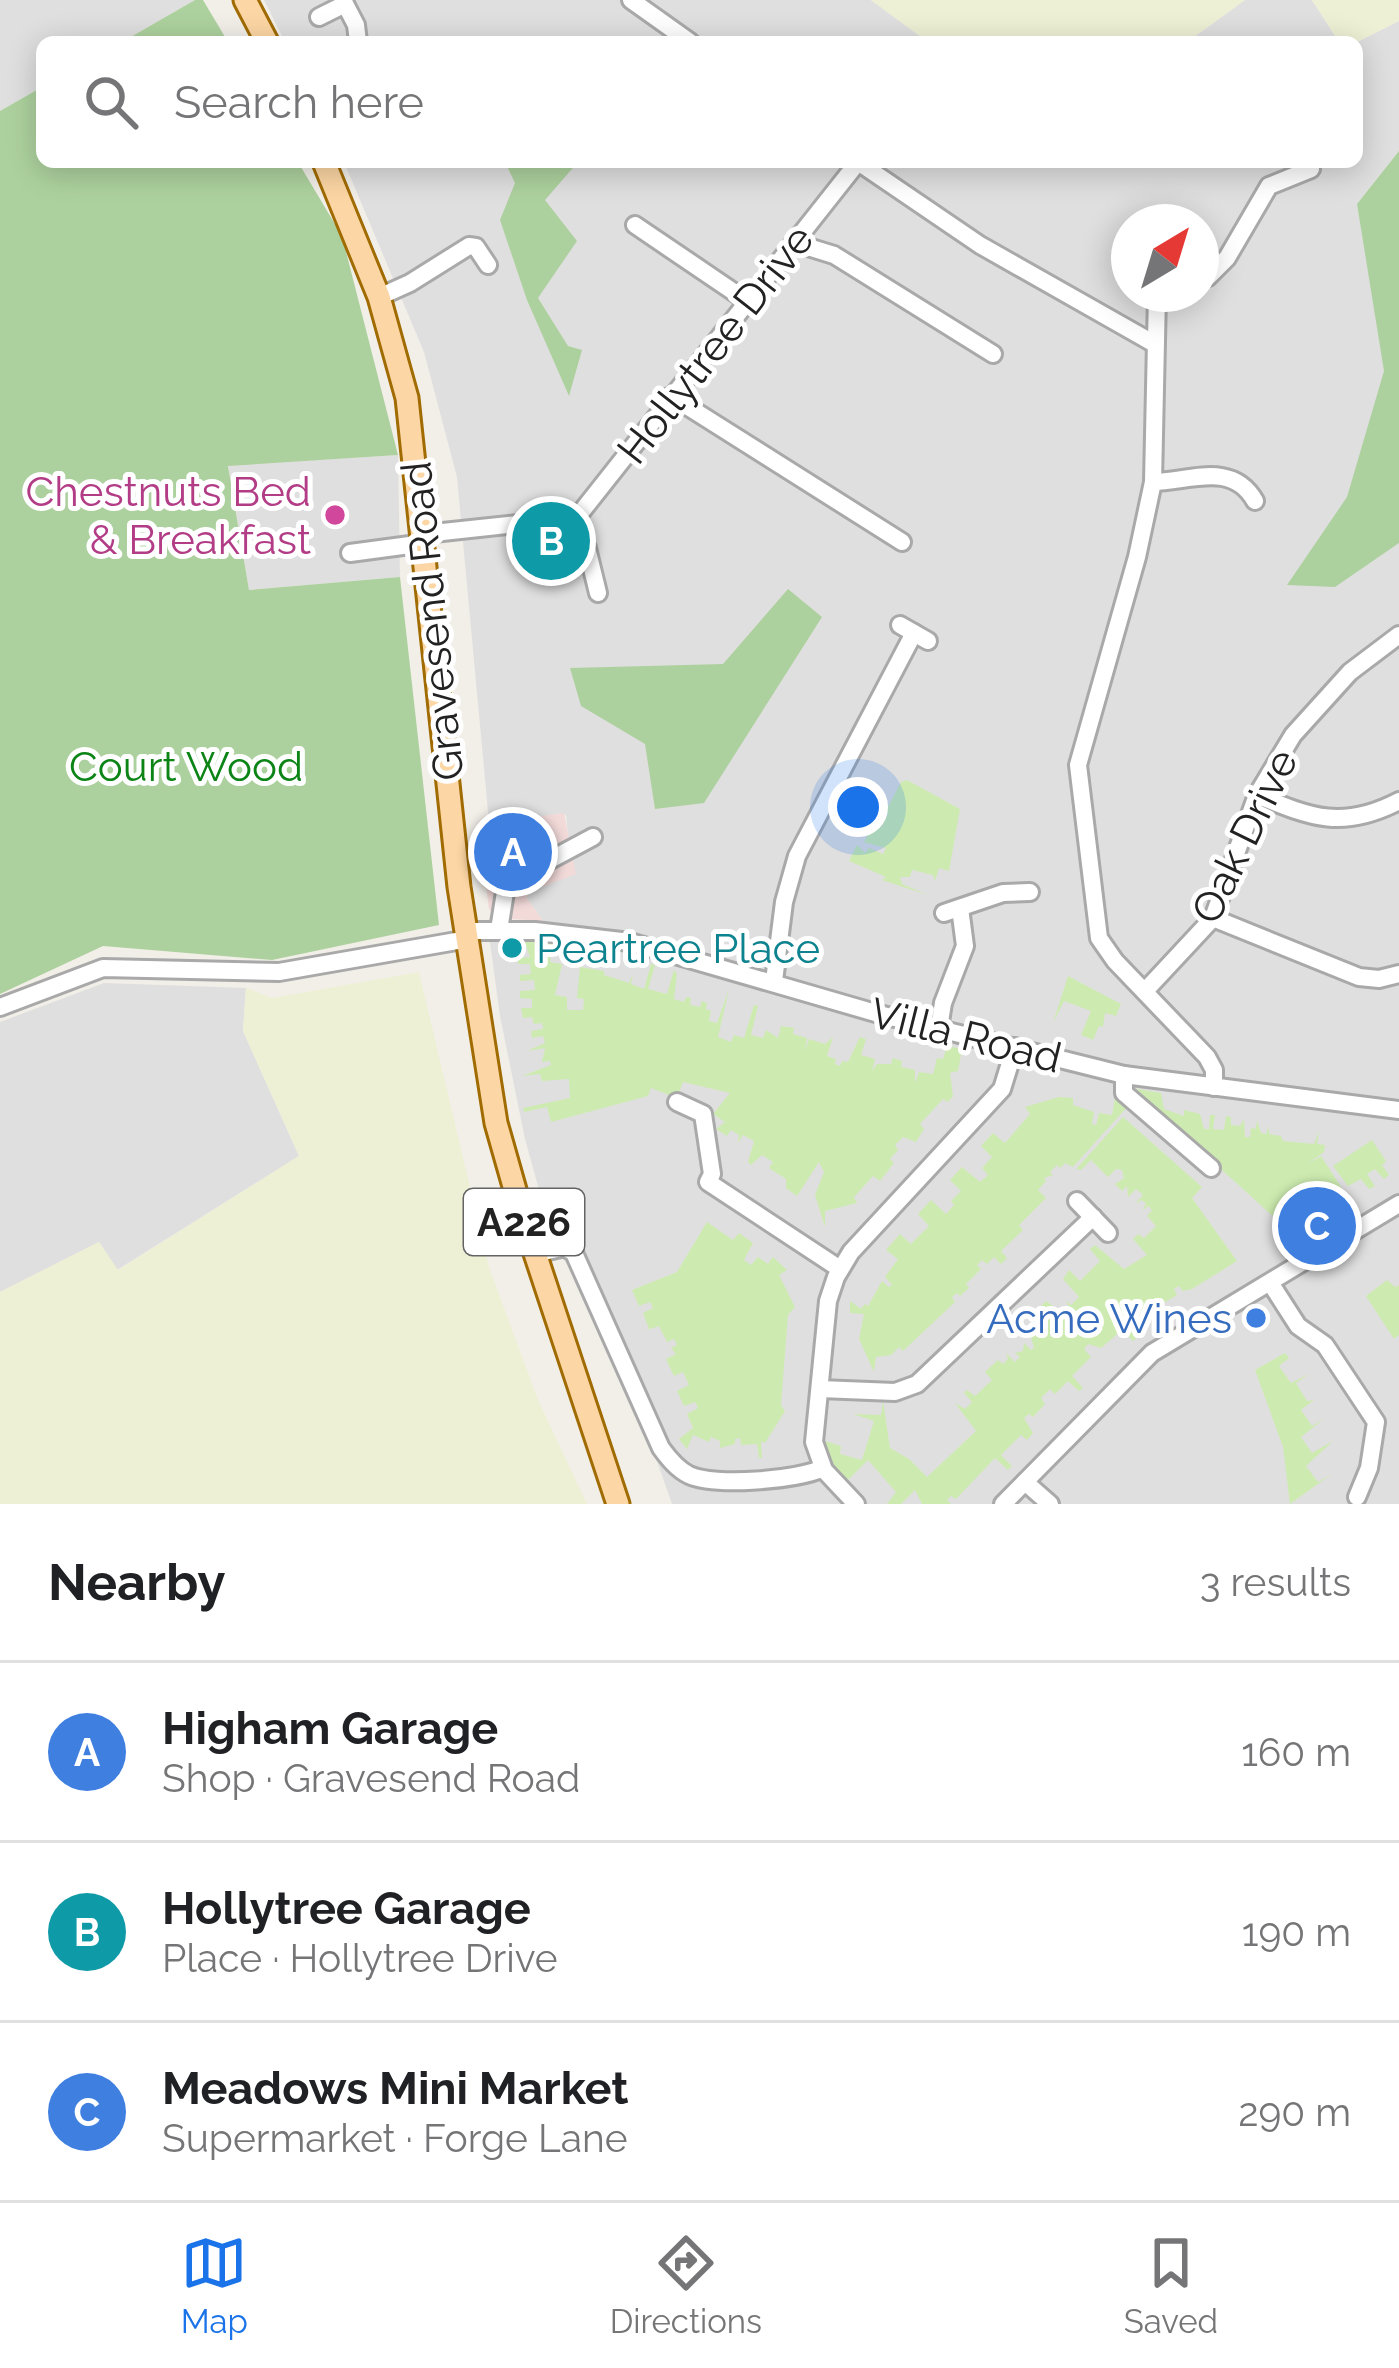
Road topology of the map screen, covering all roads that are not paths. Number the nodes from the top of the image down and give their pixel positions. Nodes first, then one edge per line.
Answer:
1 (244, 0) edge
2 (631, 0) edge
3 (344, 2) edge
4 (319, 17) dead end
5 (264, 36) edge
6 (357, 36) edge
7 (682, 36) edge
8 (326, 168) edge
9 (853, 168) edge
10 (867, 168) edge
11 (1311, 169) dead end
12 (635, 226) dead end
13 (795, 243) junction
14 (488, 265) dead end
15 (1219, 265) edge
16 (380, 298) junction
17 (747, 301) junction
18 (1156, 312) edge
19 (1153, 343) junction
20 (993, 354) dead end
21 (671, 396) junction
22 (1153, 482) junction
23 (1255, 501) dead end
24 (572, 517) junction
25 (424, 538) junction
26 (902, 542) dead end
27 (350, 553) dead end
28 (598, 592) dead end
29 (914, 633) dead end
30 (1399, 635) edge
31 (1257, 795) junction
32 (1399, 801) edge
33 (593, 837) dead end
34 (1030, 892) dead end
35 (1213, 917) junction
36 (499, 931) junction
37 (467, 935) junction
38 (1399, 974) edge
39 (774, 981) junction
40 (1144, 991) junction
41 (0, 1007) edge
42 (939, 1028) junction
43 (1015, 1047) junction
44 (1124, 1075) junction
45 (1214, 1087) junction
46 (677, 1102) dead end
47 (1399, 1110) edge
48 (1211, 1168) dead end
49 (1077, 1201) dead end
50 (1399, 1204) edge
51 (1093, 1217) junction
52 (1108, 1233) dead end
53 (535, 1254) junction
54 (840, 1268) junction
55 (1270, 1284) junction
56 (820, 1389) junction
57 (823, 1468) junction
58 (1025, 1482) junction
59 (1357, 1497) dead end
60 (618, 1504) edge
61 (856, 1504) edge
62 (1003, 1504) edge
63 (1050, 1504) edge

1 - 5 main road
2 - 7 street
3 - 4 street
3 - 6 street
8 - 16 main road, Gravesend Road / A226
9 - 13 street, Hollytree Drive
10 - 19 street
11 - 15 street
12 - 17 street
13 - 17 street, Hollytree Drive
13 - 20 street
14 - 16 street
16 - 25 main road, Gravesend Road / A226
17 - 21 street, Hollytree Drive
18 - 19 street
19 - 22 street
21 - 24 street, Hollytree Drive
21 - 26 street
22 - 23 street
22 - 40 street
24 - 25 street
24 - 28 street
25 - 27 street
25 - 37 main road, Gravesend Road / A226
29 - 39 street
30 - 31 street, Oak Drive
31 - 32 street
31 - 35 street, Oak Drive
33 - 36 street
34 - 42 street
35 - 38 street
35 - 40 street, Oak Drive
36 - 37 street, Villa Road
36 - 39 street, Villa Road
37 - 41 street, Villa Road
37 - 53 main road, Gravesend Road / A226
39 - 42 street, Villa Road
40 - 45 street
42 - 43 street, Villa Road
43 - 44 street, Villa Road
43 - 54 street
44 - 45 street, Villa Road
44 - 48 street
45 - 47 street, Villa Road
46 - 54 street
49 - 51 street
50 - 55 street
51 - 52 street
51 - 56 street
53 - 57 street
53 - 60 main road, Gravesend Road / A226
54 - 56 street
55 - 58 street
55 - 59 street
56 - 57 street
57 - 61 street
58 - 62 street
58 - 63 street

